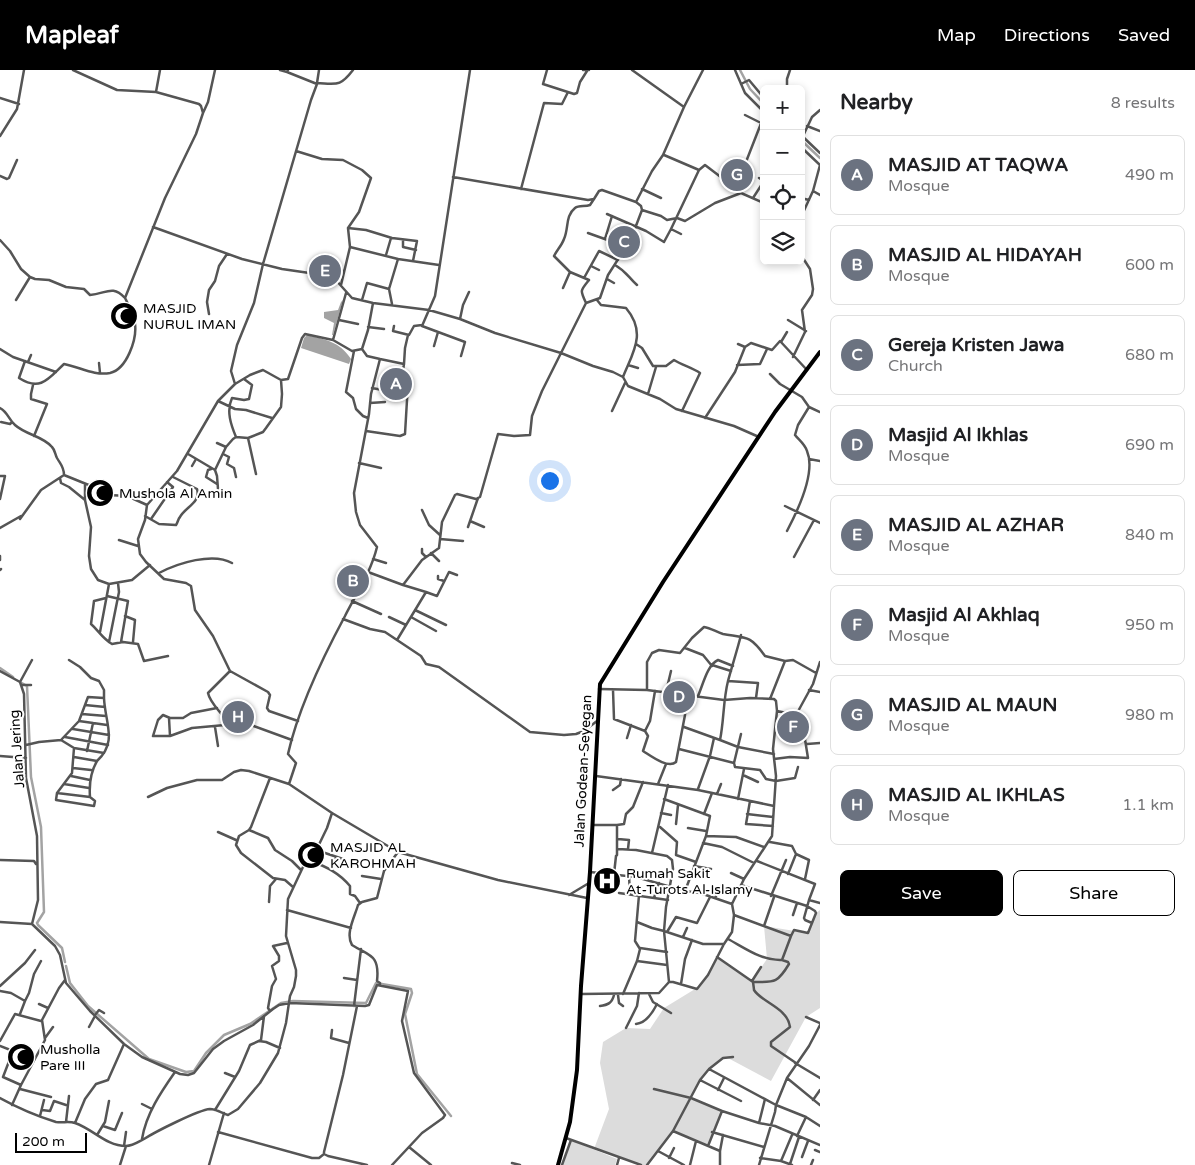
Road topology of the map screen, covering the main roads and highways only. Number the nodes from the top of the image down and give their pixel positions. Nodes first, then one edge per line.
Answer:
1 (820, 352) edge
2 (818, 358) edge
3 (558, 1165) edge

1 - 2 main road, Jalan Godean-Seyegan
2 - 3 main road, Jalan Godean-Seyegan

